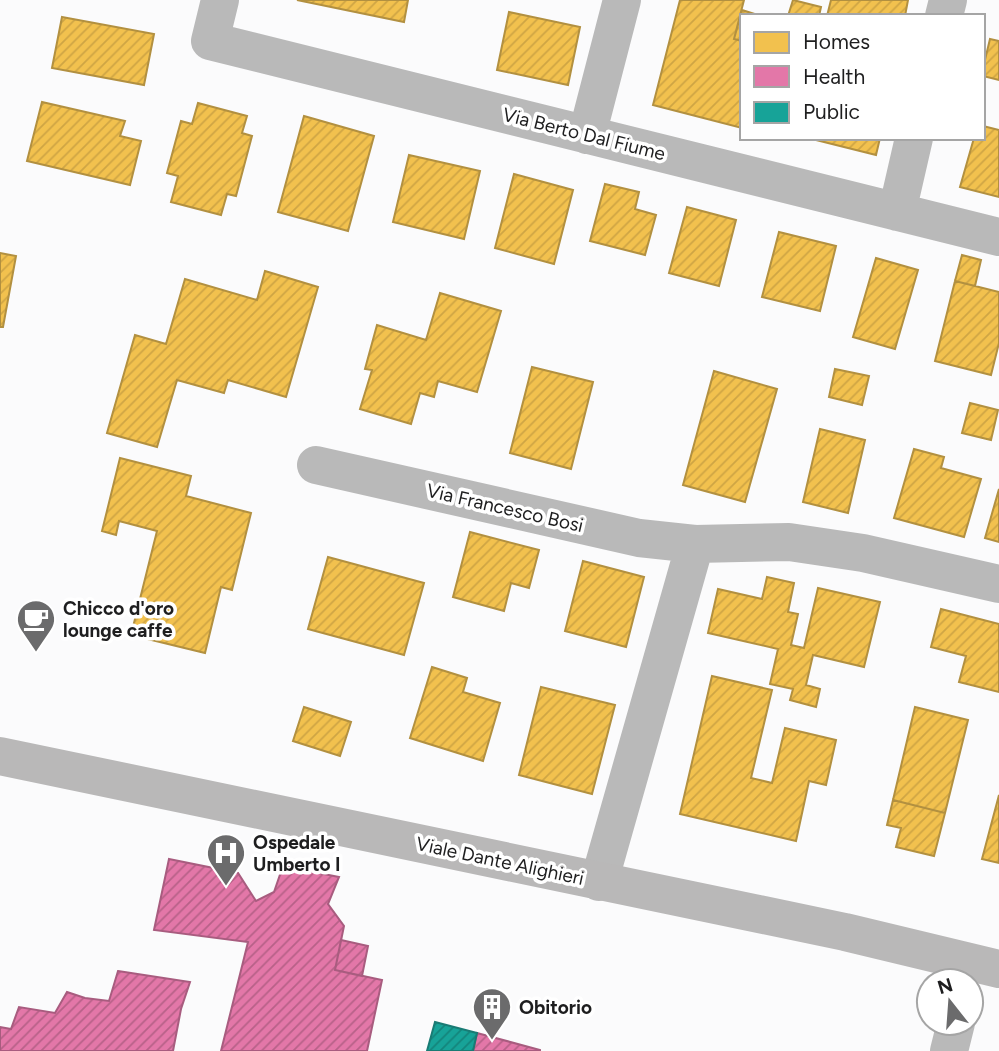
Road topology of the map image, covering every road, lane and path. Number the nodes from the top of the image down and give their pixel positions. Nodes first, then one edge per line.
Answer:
1 (220, 0) edge
2 (622, 0) edge
3 (587, 135) junction
4 (914, 140) edge
5 (897, 212) junction
6 (999, 237) edge
7 (316, 465) dead end
8 (695, 544) junction
9 (999, 584) edge
10 (0, 756) edge
11 (599, 882) junction
12 (965, 967) edge

1 - 3 street, Via Berto Dal Fiume
2 - 3 street
3 - 5 street, Via Berto Dal Fiume
4 - 5 street
5 - 6 street, Via Berto Dal Fiume
7 - 8 street, Via Francesco Bosi
8 - 9 street, Via Francesco Bosi
8 - 11 street
10 - 11 street, Viale Dante Alighieri
11 - 12 street, Viale Dante Alighieri

